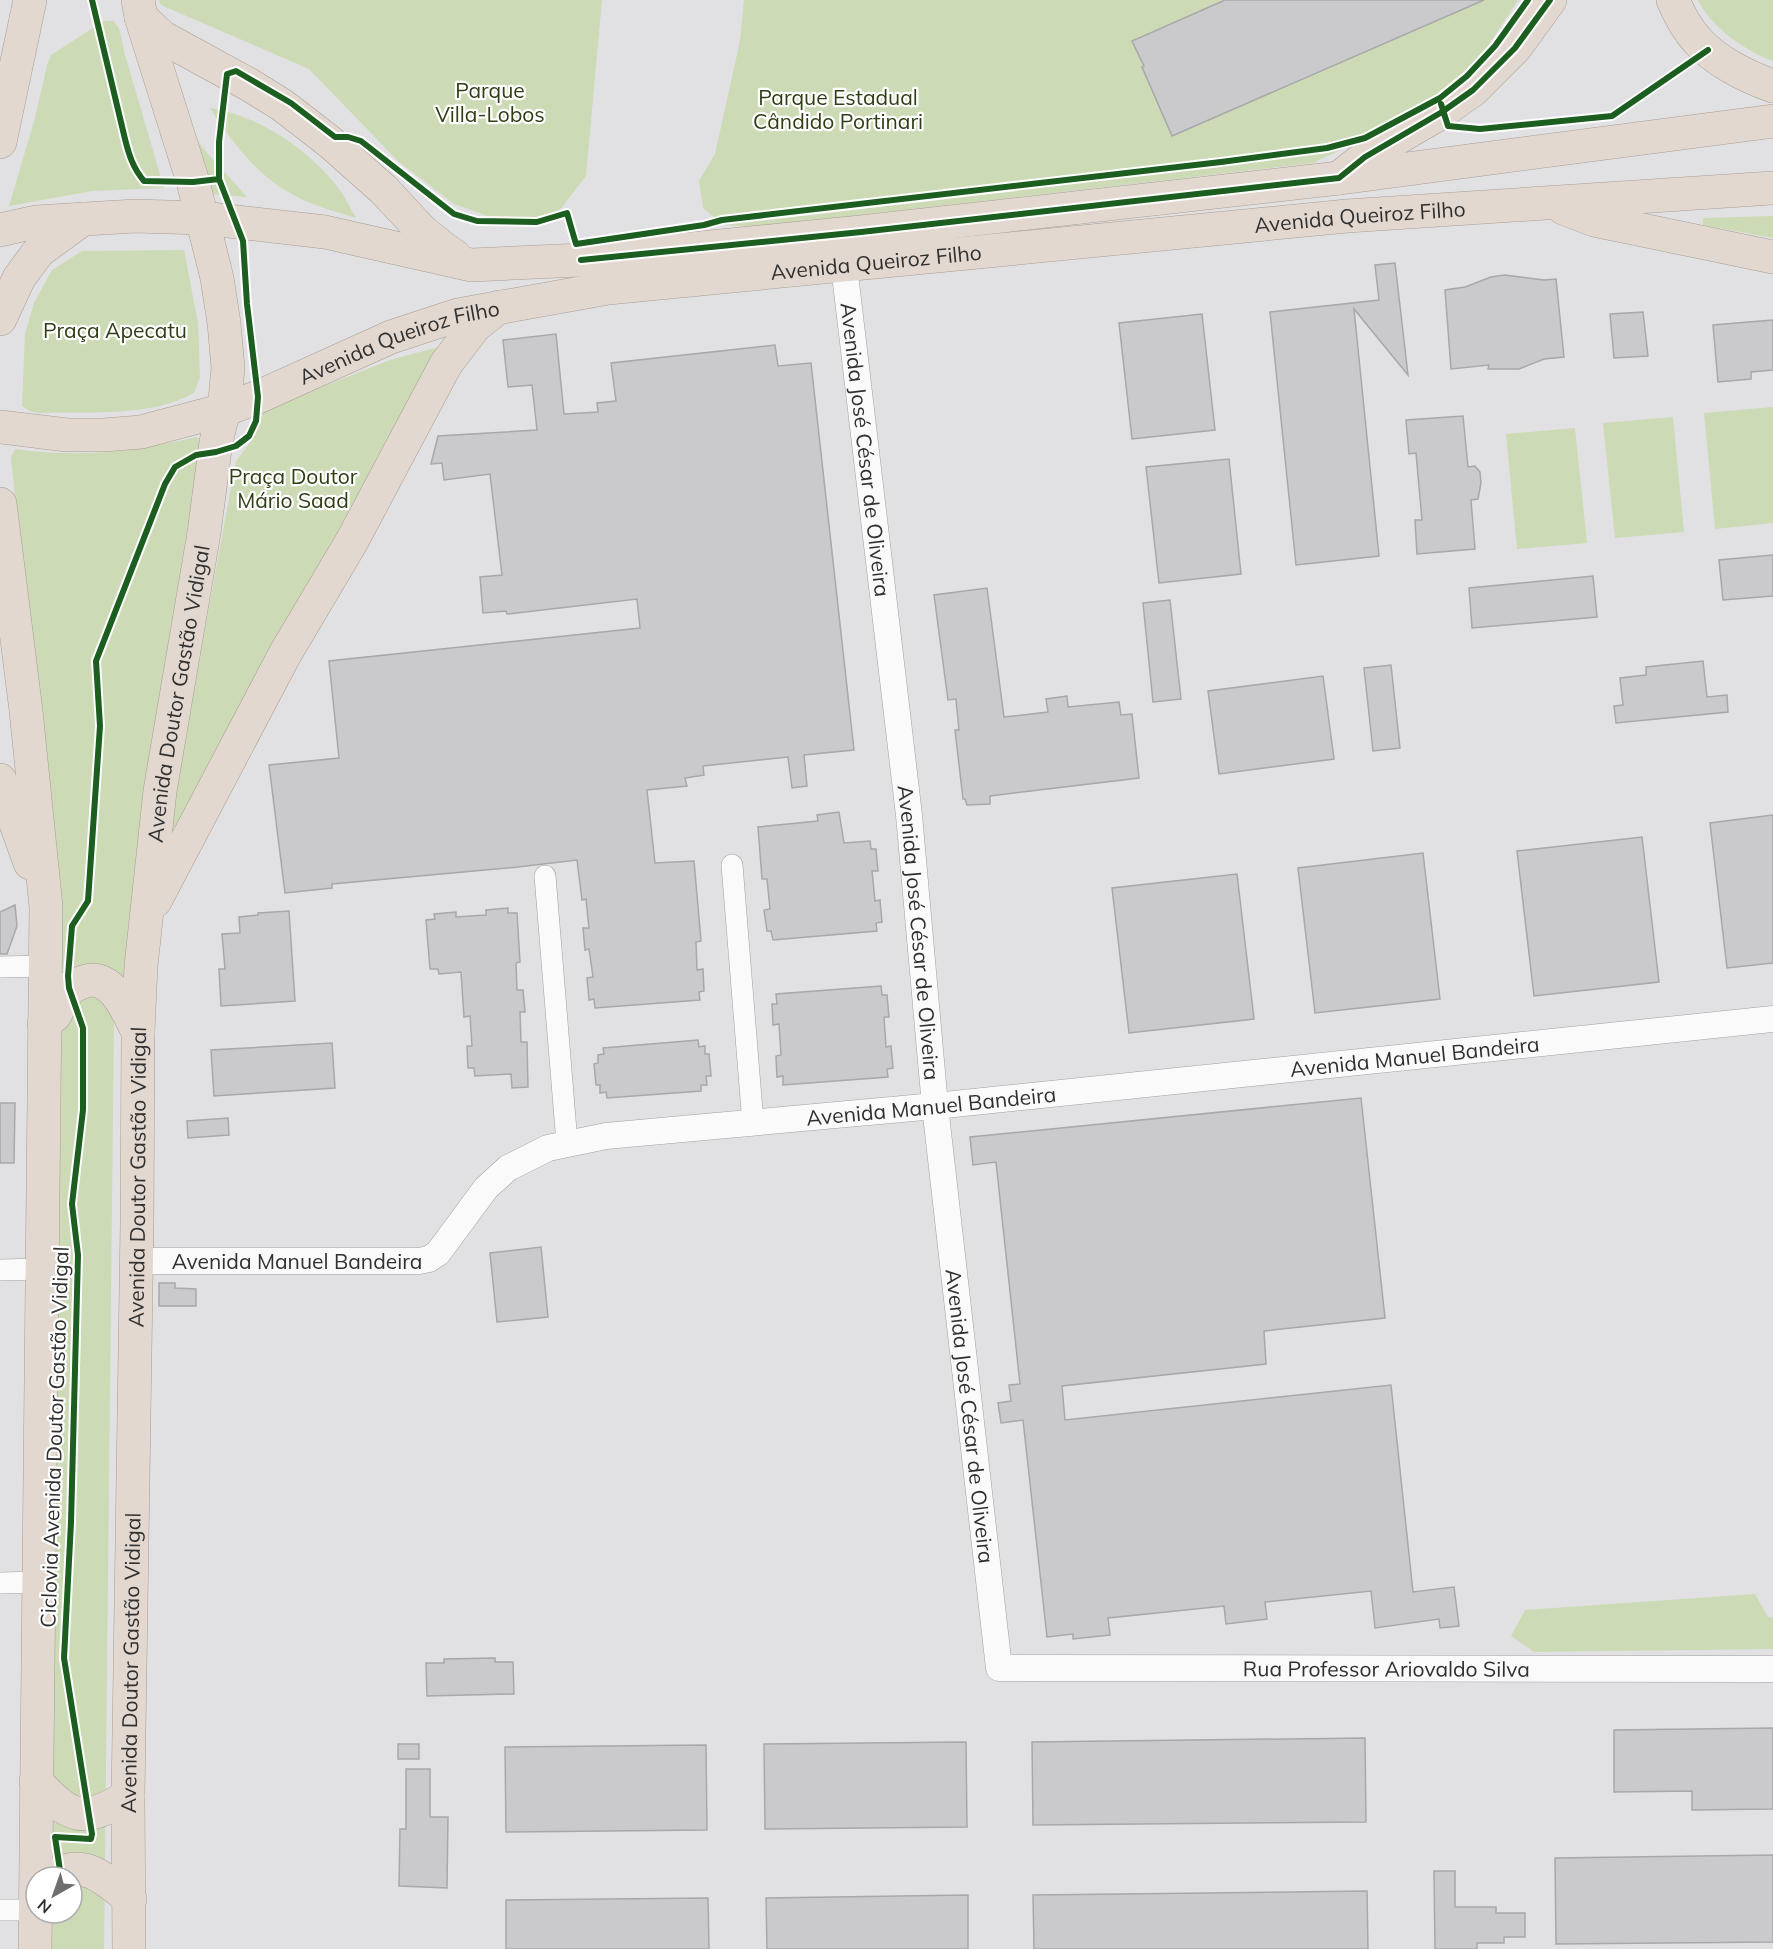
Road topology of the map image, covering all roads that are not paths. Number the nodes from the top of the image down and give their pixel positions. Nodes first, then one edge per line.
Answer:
1 (30, 0) edge
2 (1550, 0) edge
3 (1673, 0) edge
4 (140, 9) edge
5 (22, 33) junction
6 (0, 70) edge
7 (1773, 86) edge
8 (1773, 121) edge
9 (0, 141) edge
10 (1339, 178) junction
11 (1773, 188) edge
12 (1550, 203) junction
13 (202, 218) junction
14 (83, 219) junction
15 (0, 230) edge
16 (840, 234) junction
17 (1773, 257) edge
18 (471, 265) junction
19 (844, 266) junction
20 (500, 306) junction
21 (0, 319) edge
22 (224, 410) junction
23 (0, 427) edge
24 (0, 504) edge
25 (184, 650) junction
26 (0, 780) edge
27 (732, 865) dead end
28 (545, 876) dead end
29 (46, 907) junction
30 (146, 919) junction
31 (0, 966) edge
32 (44, 966) junction
33 (1773, 1019) edge
34 (44, 1024) junction
35 (136, 1028) junction
36 (935, 1106) junction
37 (753, 1123) junction
38 (567, 1143) junction
39 (136, 1261) junction
40 (41, 1269) junction
41 (0, 1270) edge
42 (39, 1582) junction
43 (0, 1583) edge
44 (999, 1668) joint
45 (1773, 1669) edge
46 (36, 1781) junction
47 (126, 1798) junction
48 (36, 1865) edge
49 (84, 1869) edge
50 (126, 1896) junction
51 (0, 1910) edge
52 (24, 1910) edge
53 (36, 1925) edge
54 (35, 1949) edge
55 (121, 1949) edge
56 (129, 1949) edge

1 - 5 highway
2 - 10 highway
3 - 7 highway
4 - 13 highway, Avenida Doutor Gastão Vidigal
4 - 18 highway
5 - 6 highway
5 - 9 highway
8 - 10 highway, Avenida Queiroz Filho
10 - 16 highway, Avenida Queiroz Filho
11 - 12 highway, Avenida Queiroz Filho
12 - 17 highway
12 - 19 highway, Avenida Queiroz Filho
13 - 14 highway, Avenida Queiroz Filho
13 - 18 highway, Avenida Queiroz Filho
13 - 22 highway, Avenida Doutor Gastão Vidigal
14 - 15 highway, Avenida Queiroz Filho
14 - 21 highway
16 - 18 highway, Avenida Queiroz Filho
16 - 19 street, Avenida José César de Oliveira
19 - 20 highway, Avenida Queiroz Filho
19 - 36 street, Avenida José César de Oliveira
20 - 22 highway, Avenida Queiroz Filho
20 - 30 highway
22 - 23 highway, Avenida Queiroz Filho
22 - 25 highway, Avenida Doutor Gastão Vidigal
24 - 29 highway
25 - 30 highway, Avenida Doutor Gastão Vidigal
25 - 35 street
26 - 29 highway
27 - 37 street
28 - 38 street
29 - 32 highway
30 - 35 highway, Avenida Doutor Gastão Vidigal
31 - 32 street
32 - 34 highway
33 - 36 street, Avenida Manuel Bandeira
34 - 35 highway
34 - 40 highway
35 - 39 highway, Avenida Doutor Gastão Vidigal
35 - 47 street
36 - 37 street, Avenida Manuel Bandeira
36 - 44 street, Avenida José César de Oliveira
37 - 38 street, Avenida Manuel Bandeira
38 - 39 street, Avenida Manuel Bandeira
39 - 47 highway, Avenida Doutor Gastão Vidigal
40 - 41 street
40 - 42 highway
42 - 43 street
42 - 46 highway
44 - 45 street, Rua Professor Ariovaldo Silva
46 - 47 highway
46 - 48 highway
47 - 50 highway, Avenida Doutor Gastão Vidigal
49 - 50 highway
50 - 55 street
50 - 56 highway, Avenida Doutor Gastão Vidigal
51 - 52 street
53 - 54 highway

